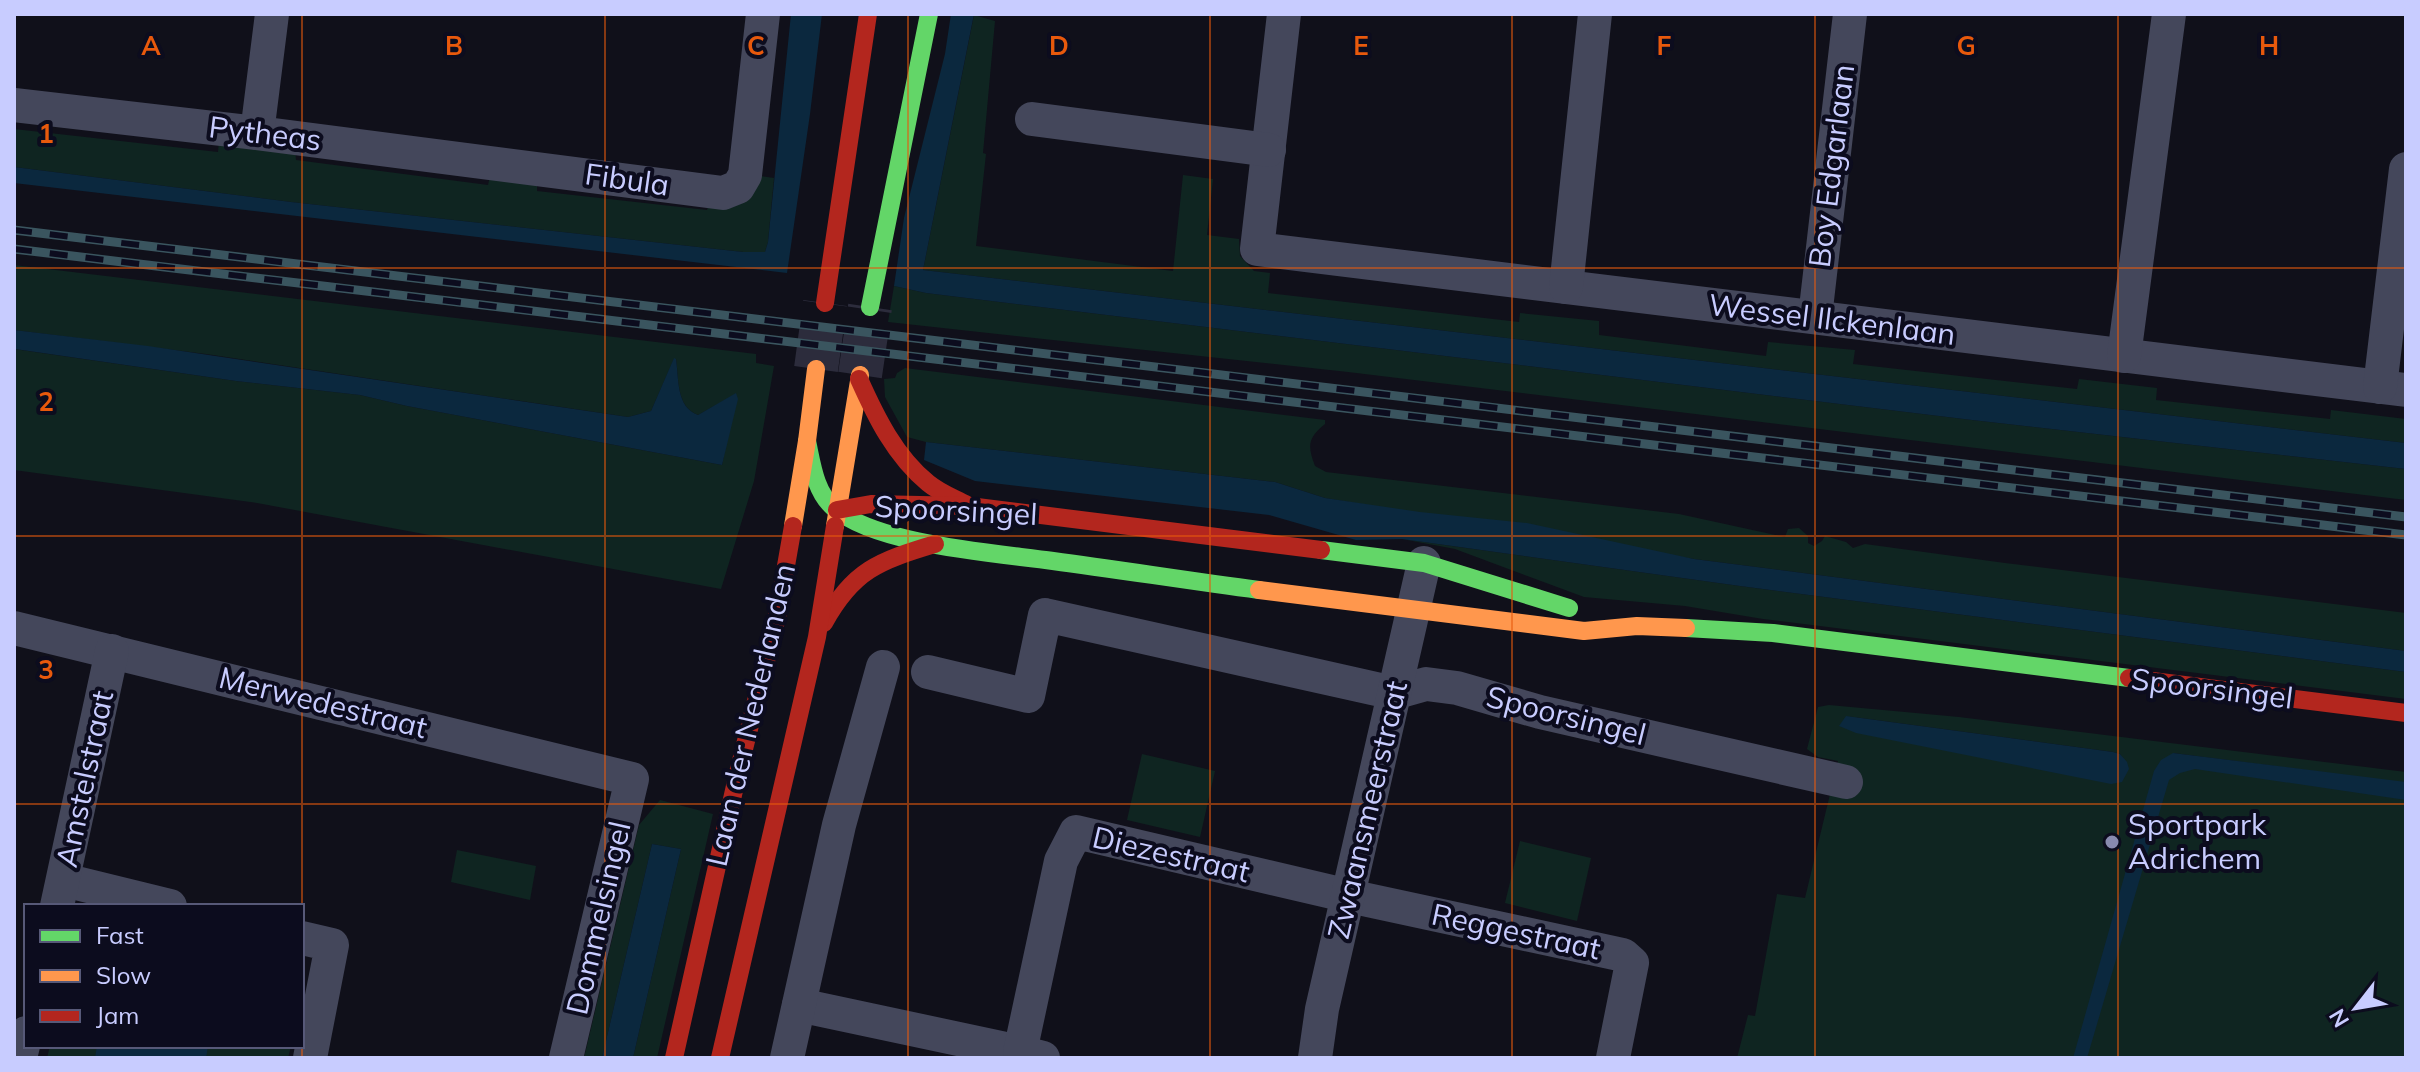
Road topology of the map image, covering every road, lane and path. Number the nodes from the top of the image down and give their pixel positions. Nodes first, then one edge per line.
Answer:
1 (272, 14) edge
2 (763, 14) edge
3 (868, 14) edge
4 (929, 14) edge
5 (1284, 14) edge
6 (1595, 14) edge
7 (1850, 14) edge
8 (2169, 14) edge
9 (14, 105) edge
10 (1032, 119) dead end
11 (257, 133) junction
12 (1269, 150) junction
13 (516, 165) joint
14 (2406, 169) edge
15 (1566, 287) junction
16 (825, 303) tunnel mouth
17 (870, 307) tunnel mouth
18 (1815, 317) junction
19 (2124, 356) junction
20 (816, 369) tunnel mouth
21 (2393, 389) edge
22 (807, 441) junction
23 (969, 506) junction
24 (836, 510) junction
25 (937, 543) junction
26 (1424, 563) junction
27 (1413, 611) junction
28 (777, 617) junction
29 (1637, 626) junction
30 (14, 628) edge
31 (817, 637) junction
32 (112, 651) junction
33 (883, 667) dead end
34 (928, 672) dead end
35 (1394, 693) junction
36 (2406, 713) edge
37 (632, 779) joint
38 (1846, 782) dead end
39 (61, 893) edge
40 (1349, 896) junction
41 (153, 904) edge
42 (304, 938) edge
43 (799, 1005) junction
44 (1032, 1055) edge
45 (310, 1058) edge
46 (566, 1058) edge
47 (674, 1058) edge
48 (720, 1058) edge
49 (787, 1058) edge
50 (1315, 1058) edge
51 (1613, 1058) edge

1 - 11 street
2 - 13 street, Fibula
3 - 16 main road
4 - 17 main road
5 - 12 street
6 - 15 street
7 - 18 street, Boy Edgarlaan
8 - 19 street
9 - 11 street, Pytheas
10 - 12 street
11 - 13 street, Pytheas
12 - 15 street, Wessel Ilckenlaan
14 - 21 street
15 - 18 street, Wessel Ilckenlaan
18 - 19 street, Wessel Ilckenlaan
19 - 21 street, Wessel Ilckenlaan
20 - 22 main road, Laan der Nederlanden
22 - 24 main road
22 - 28 main road, Laan der Nederlanden
23 - 24 main road, Spoorsingel
23 - 24 main road, Laan der Nederlanden
23 - 26 main road, Spoorsingel
24 - 25 main road, Spoorsingel
24 - 28 main road
24 - 31 main road, Laan der Nederlanden
25 - 27 main road, Spoorsingel
25 - 31 main road
26 - 27 street, Zwaansmeerstraat
26 - 29 main road, Spoorsingel
27 - 29 main road, Spoorsingel
27 - 35 street, Zwaansmeerstraat
28 - 47 main road, Laan der Nederlanden
29 - 36 main road, Spoorsingel
30 - 32 street, Merwedestraat
31 - 48 main road, Laan der Nederlanden
32 - 37 street, Merwedestraat
32 - 39 street, Amstelstraat
33 - 43 street
34 - 35 street, Spoorsingel
35 - 38 street, Spoorsingel
35 - 40 street, Zwaansmeerstraat
37 - 46 street, Dommelsingel
39 - 41 street
40 - 44 street, Diezestraat
40 - 50 street, Zwaansmeerstraat
40 - 51 street, Reggestraat
42 - 45 street
43 - 44 street, Diezestraat
43 - 49 street

